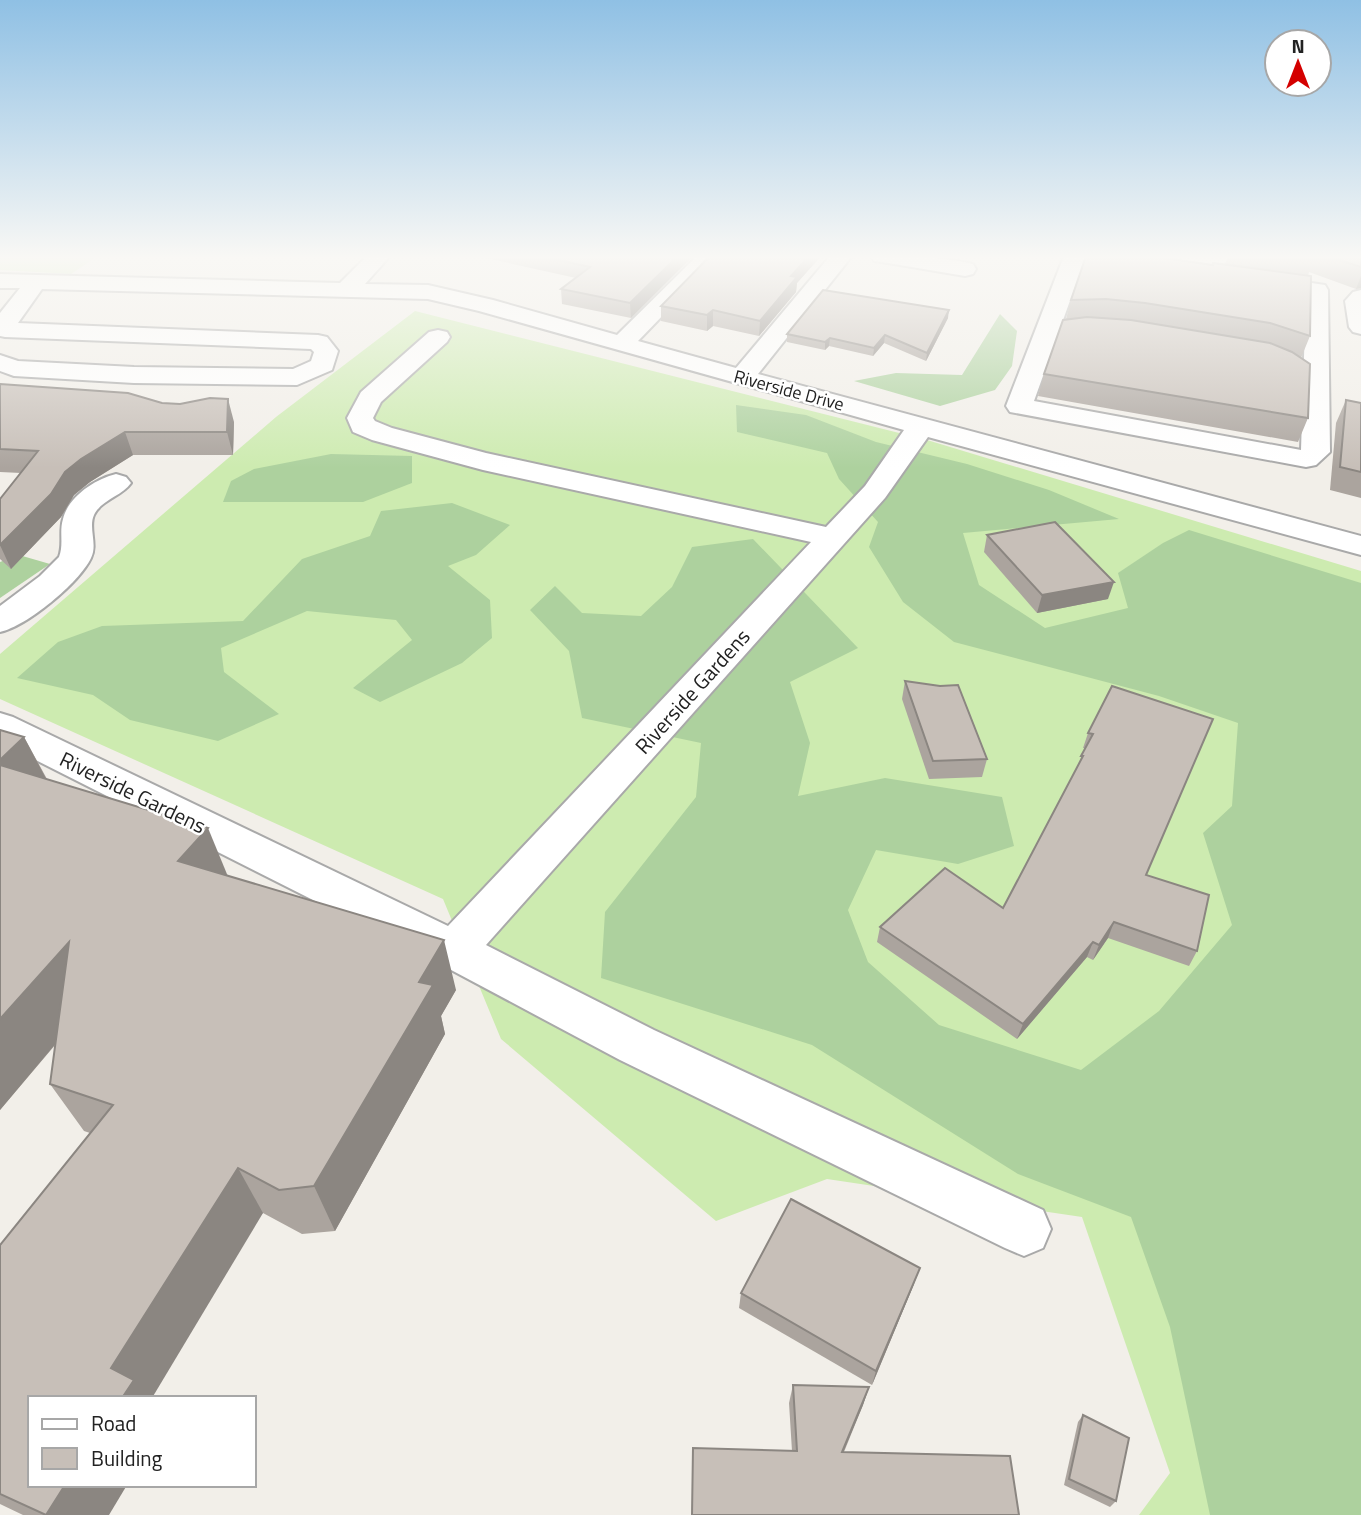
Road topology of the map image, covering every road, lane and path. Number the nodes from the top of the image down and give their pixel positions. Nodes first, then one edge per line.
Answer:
1 (5, 327) edge
2 (563, 327) edge
3 (638, 327) edge
4 (784, 327) edge
5 (1058, 327) edge
6 (1317, 327) edge
7 (35, 332) junction
8 (438, 337) dead end
9 (622, 343) junction
10 (0, 356) edge
11 (0, 362) edge
12 (1294, 367) edge
13 (254, 377) junction
14 (742, 378) junction
15 (1316, 384) junction
16 (226, 405) edge
17 (922, 425) junction
18 (1156, 431) junction
19 (116, 483) dead end
20 (1143, 485) junction
21 (833, 538) junction
22 (1361, 545) edge
23 (0, 622) edge
24 (0, 726) edge
25 (454, 950) junction
26 (1024, 1229) dead end

1 - 7 street
2 - 9 street, Riverside Drive
3 - 9 street
4 - 14 street
5 - 18 street
6 - 15 street
7 - 10 street
7 - 13 street
8 - 21 street
9 - 14 street, Riverside Drive
11 - 13 street
12 - 15 street
13 - 16 street
14 - 17 street, Riverside Drive
15 - 18 street
17 - 20 street, Riverside Drive
17 - 21 street, Riverside Gardens
18 - 20 street
19 - 23 street
20 - 22 street, Riverside Drive
21 - 25 street, Riverside Gardens
24 - 25 street, Riverside Gardens
25 - 26 street, Riverside Gardens

